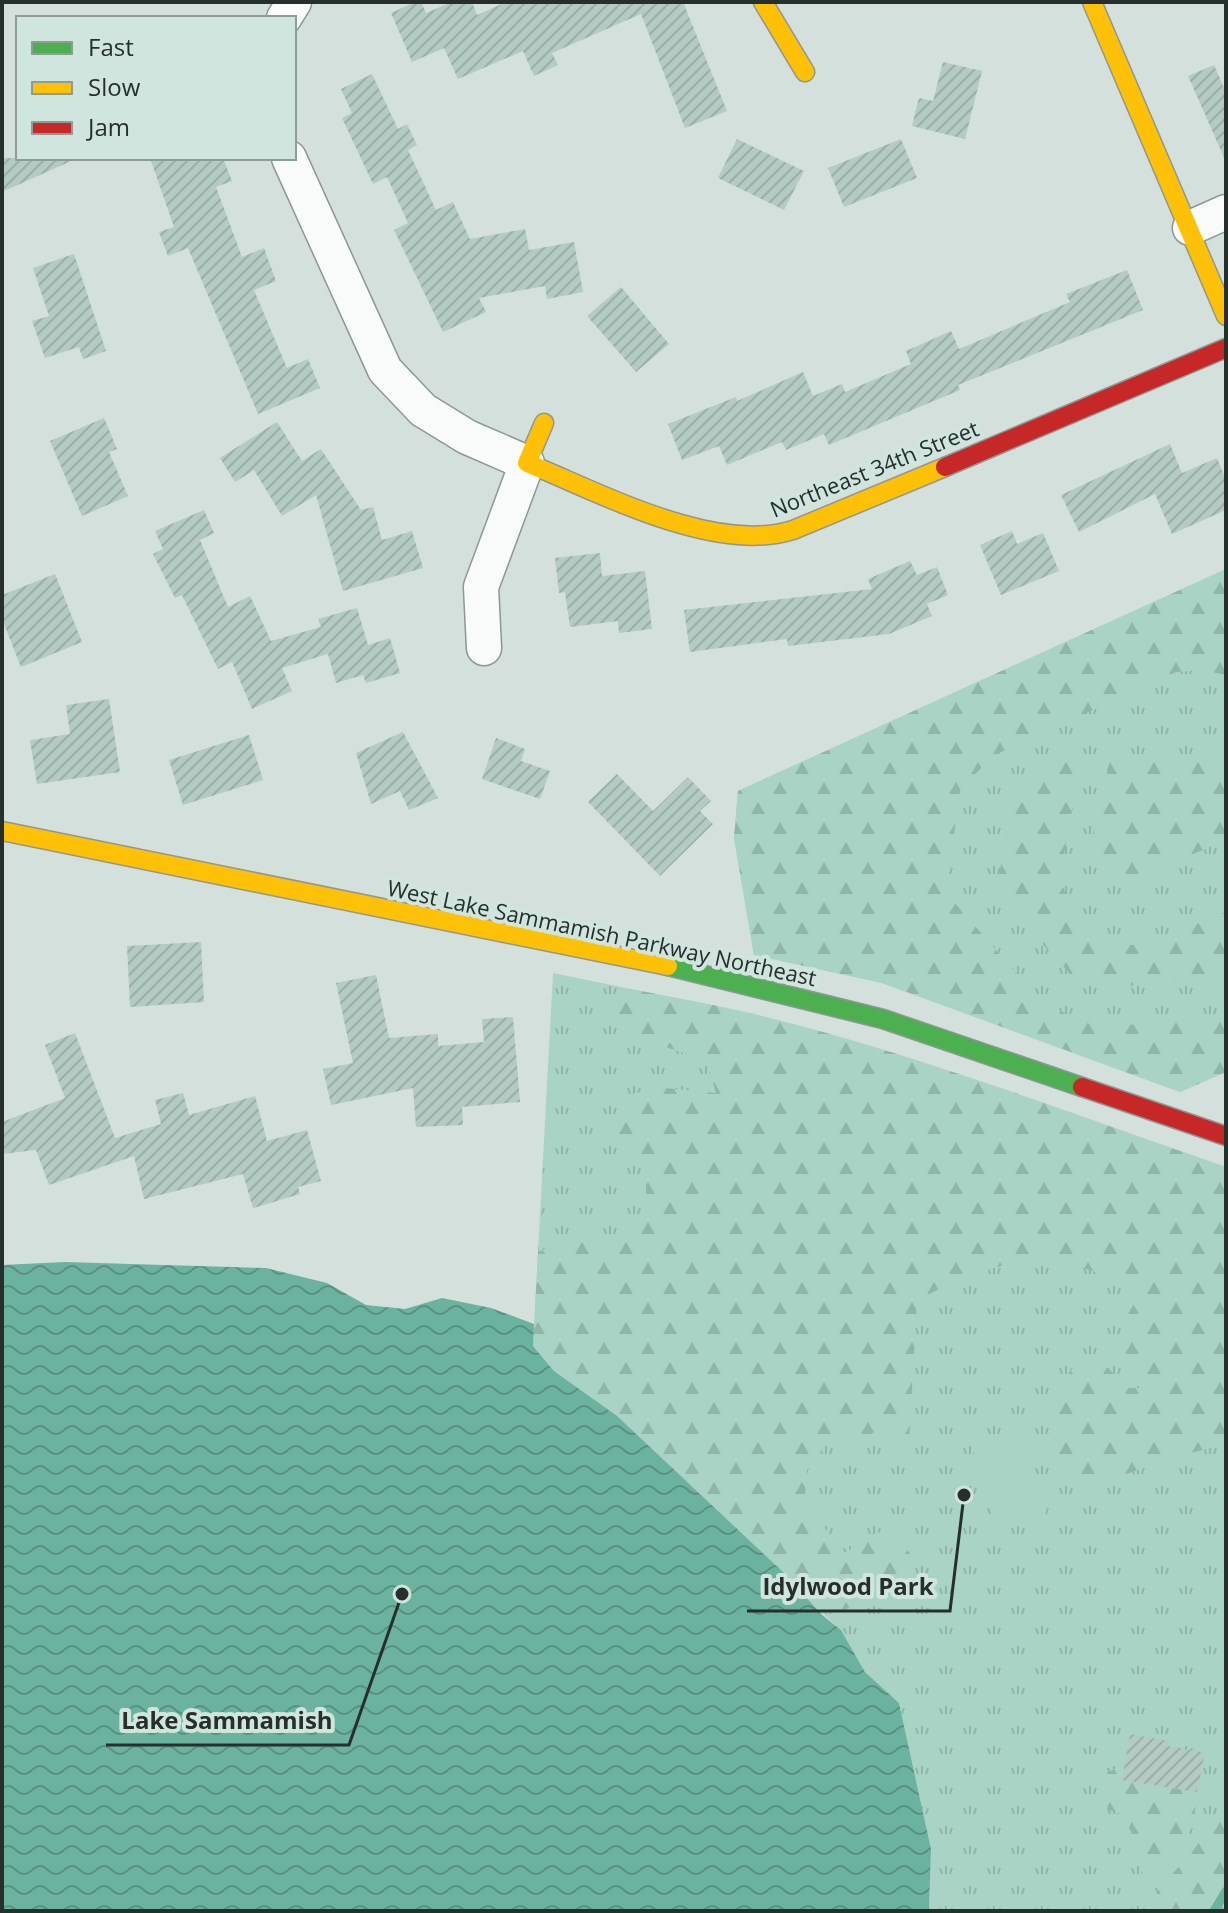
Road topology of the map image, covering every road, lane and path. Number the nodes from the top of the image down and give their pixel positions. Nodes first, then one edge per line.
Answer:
1 (763, 2) edge
2 (1092, 2) edge
3 (805, 72) dead end
4 (290, 160) edge
5 (1226, 212) edge
6 (1190, 228) junction
7 (1226, 316) edge
8 (1226, 348) edge
9 (544, 423) dead end
10 (527, 463) junction
11 (484, 648) dead end
12 (2, 831) edge
13 (1226, 1136) edge

1 - 3 main road
2 - 6 main road
4 - 10 street
5 - 6 street
6 - 7 main road
8 - 10 main road, Northeast 34th Street
9 - 10 main road
10 - 11 street
12 - 13 main road, West Lake Sammamish Parkway Northeast

